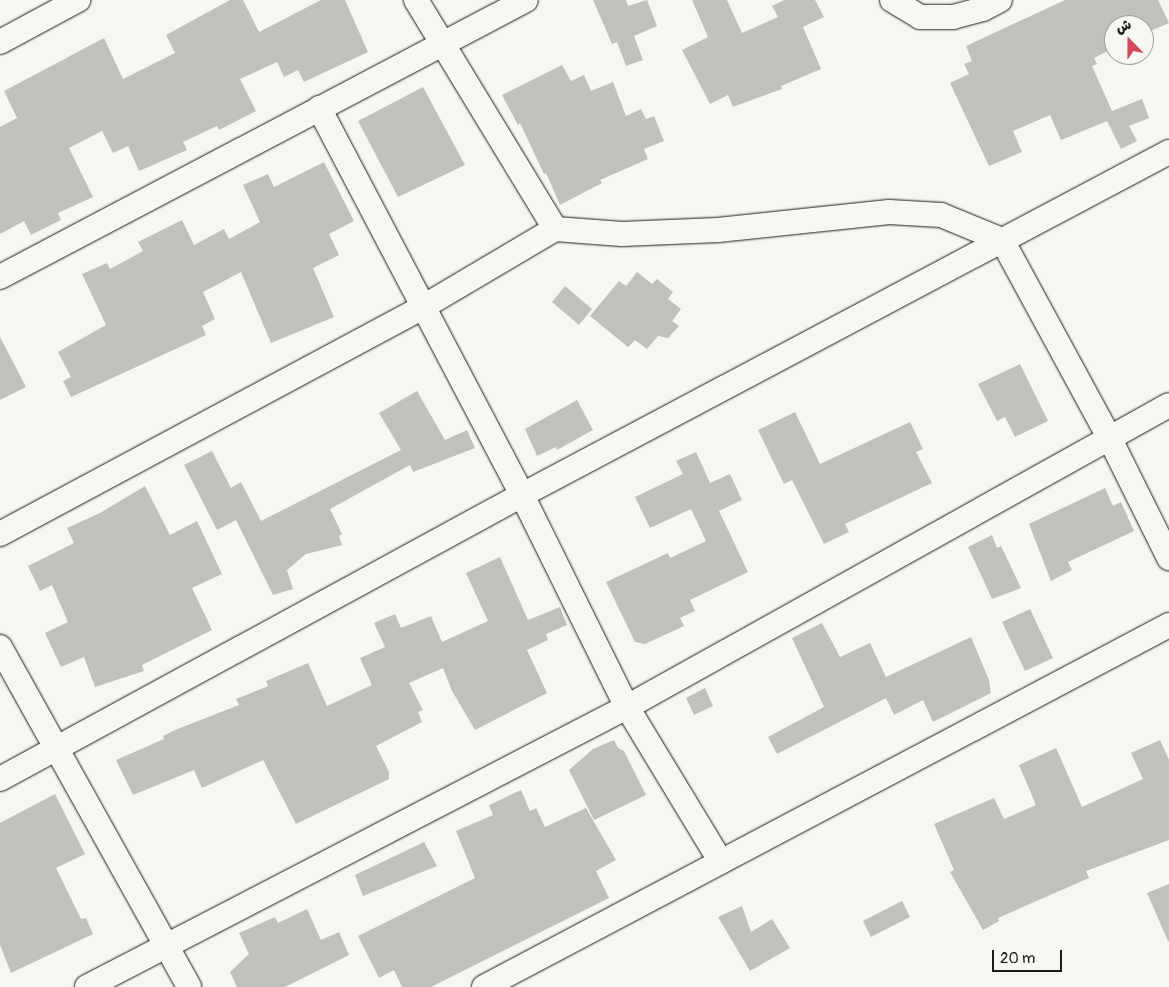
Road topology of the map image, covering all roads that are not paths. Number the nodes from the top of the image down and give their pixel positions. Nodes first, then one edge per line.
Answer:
1 (78, 0) edge
2 (416, 0) edge
3 (526, 0) edge
4 (892, 0) edge
5 (1000, 0) edge
6 (0, 42) edge
7 (442, 46) junction
8 (319, 108) junction
9 (1169, 152) edge
10 (555, 229) junction
11 (1002, 240) junction
12 (0, 277) edge
13 (423, 307) junction
14 (1169, 405) edge
15 (1110, 439) junction
16 (522, 495) junction
17 (0, 534) edge
18 (1169, 558) edge
19 (1169, 625) edge
20 (0, 647) edge
21 (626, 707) junction
22 (56, 748) junction
23 (0, 779) edge
24 (721, 862) junction
25 (167, 946) junction
26 (87, 987) edge
27 (189, 987) edge
28 (484, 987) edge

1 - 6 street
2 - 7 street
3 - 7 street
4 - 5 street
7 - 8 street
7 - 10 street
8 - 12 street
8 - 13 street
9 - 11 street
10 - 11 street
10 - 13 street
11 - 15 street
11 - 16 street
13 - 16 street
13 - 17 street
14 - 15 street
15 - 18 street
15 - 21 street
16 - 21 street
16 - 22 street
19 - 24 street
20 - 22 street
21 - 24 street
21 - 25 street
22 - 23 street
22 - 25 street
24 - 28 street
25 - 26 street
25 - 27 street

